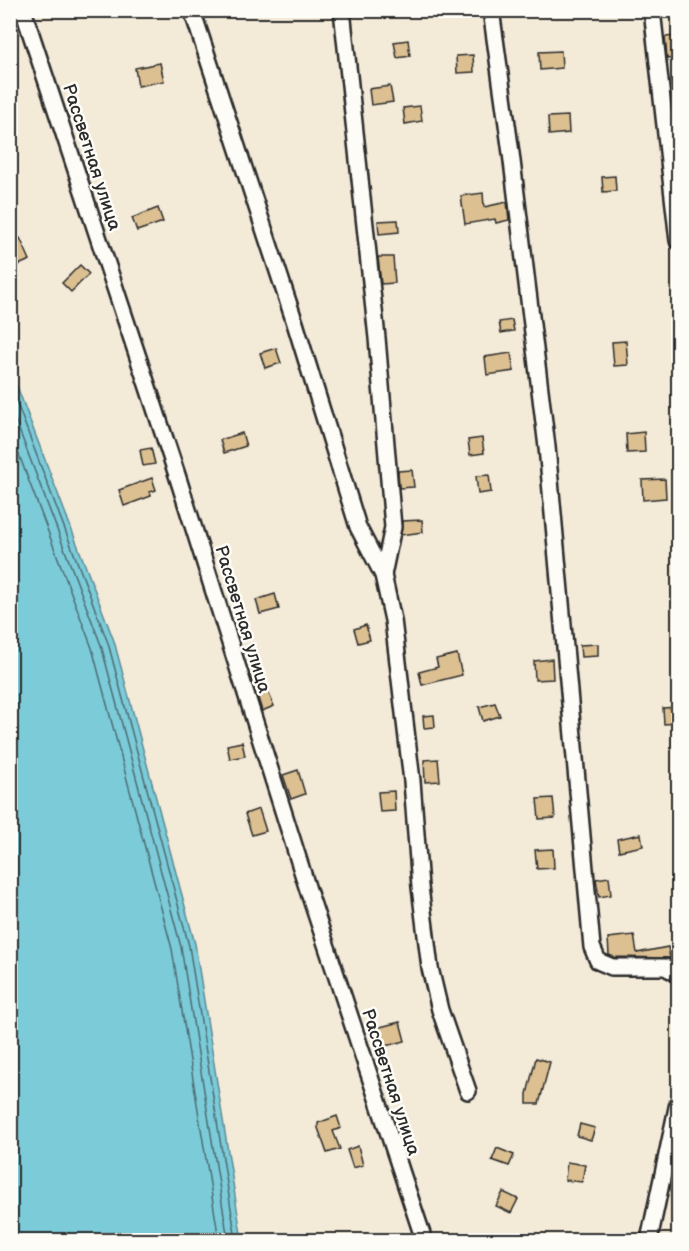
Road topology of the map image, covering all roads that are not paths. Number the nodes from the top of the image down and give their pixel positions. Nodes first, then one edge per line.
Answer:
1 (23, 10) edge
2 (192, 10) edge
3 (342, 10) edge
4 (491, 10) edge
5 (651, 10) edge
6 (678, 241) edge
7 (383, 575) junction
8 (674, 968) edge
9 (468, 1091) dead end
10 (678, 1103) edge
11 (424, 1240) edge
12 (649, 1240) edge

1 - 11 street, Рассветная улица
2 - 7 street
3 - 7 street
4 - 8 street
5 - 6 street
7 - 9 street
10 - 12 street

